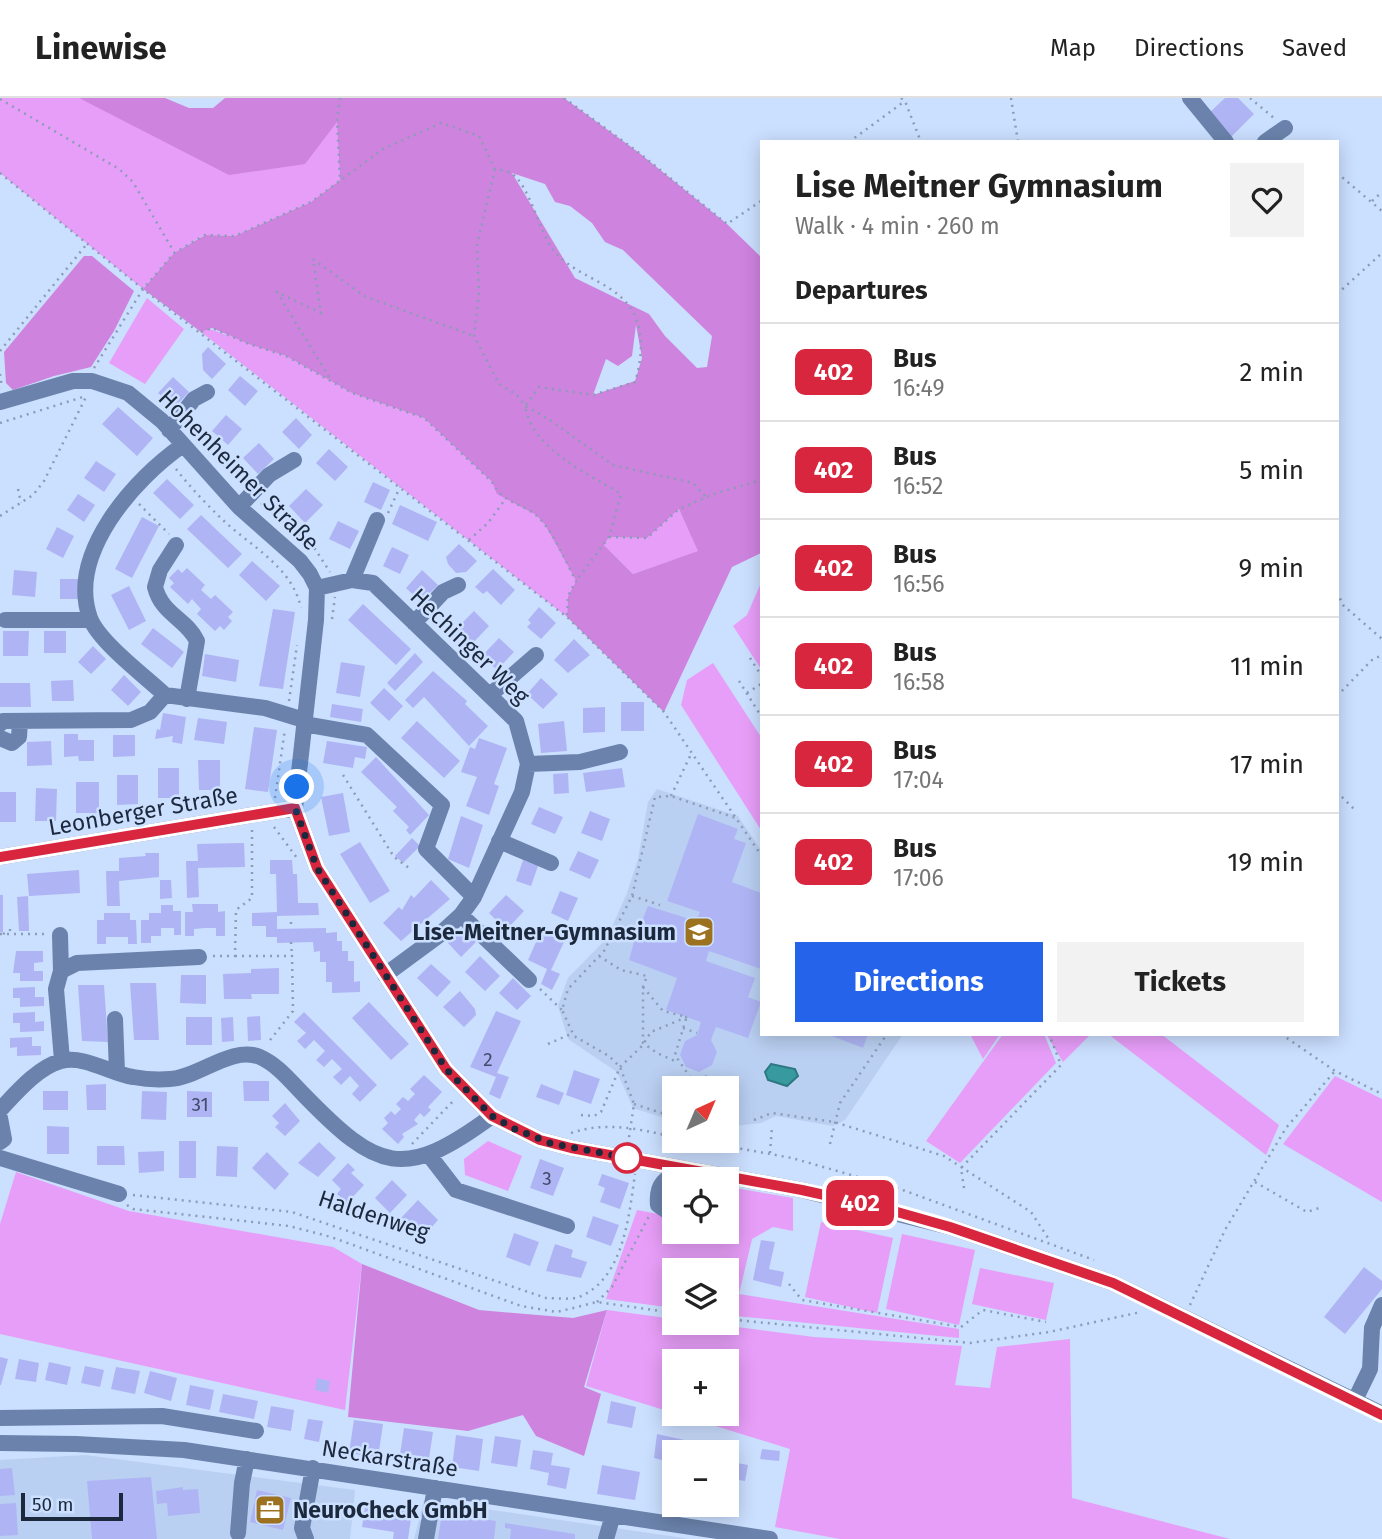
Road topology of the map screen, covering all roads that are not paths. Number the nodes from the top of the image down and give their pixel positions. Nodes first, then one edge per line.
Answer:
1 (1191, 98) edge
2 (1285, 128) dead end
3 (1224, 140) edge
4 (1268, 140) edge
5 (207, 392) dead end
6 (0, 402) edge
7 (169, 430) junction
8 (190, 441) junction
9 (294, 460) dead end
10 (239, 507) junction
11 (377, 520) road end
12 (176, 545) road end
13 (344, 582) junction
14 (458, 585) dead end
15 (317, 588) junction
16 (5, 620) dead end
17 (90, 620) junction
18 (414, 623) junction
19 (536, 655) dead end
20 (165, 695) junction
21 (490, 695) junction
22 (187, 699) junction
23 (20, 721) junction
24 (304, 722) junction
25 (0, 724) edge
26 (0, 738) edge
27 (620, 752) dead end
28 (528, 764) junction
29 (295, 808) junction
30 (499, 841) junction
31 (0, 857) edge
32 (551, 863) dead end
33 (474, 897) junction
34 (461, 915) junction
35 (60, 934) road end
36 (199, 957) road end
37 (61, 971) junction
38 (385, 975) junction
39 (529, 980) road end
40 (115, 1019) dead end
41 (62, 1060) junction
42 (117, 1072) junction
43 (3, 1102) edge
44 (492, 1116) junction
45 (0, 1118) edge
46 (0, 1142) edge
47 (422, 1156) junction
48 (0, 1158) edge
49 (672, 1167) edge
50 (739, 1178) edge
51 (742, 1179) junction
52 (739, 1180) edge
53 (662, 1182) edge
54 (119, 1194) road end
55 (662, 1208) edge
56 (567, 1226) dead end
57 (1382, 1305) edge
58 (1355, 1400) junction
59 (1382, 1415) edge
60 (0, 1418) edge
61 (256, 1431) dead end
62 (0, 1444) edge
63 (247, 1459) junction
64 (313, 1468) junction
65 (435, 1488) junction
66 (613, 1515) junction
67 (238, 1533) dead end
68 (306, 1539) edge
69 (426, 1539) edge
70 (606, 1539) edge
71 (770, 1539) edge

1 - 3 street
2 - 4 street
5 - 7 street
6 - 7 street, Hohenheimer Straße
7 - 8 street, Hohenheimer Straße
8 - 10 street, Hohenheimer Straße
8 - 17 street
9 - 10 street
10 - 15 street, Hohenheimer Straße
11 - 13 street
12 - 22 street
13 - 15 street
13 - 18 street, Hechinger Weg
14 - 18 street
15 - 24 street, Hohenheimer Straße
16 - 17 street
17 - 20 street
18 - 21 street, Hechinger Weg
19 - 21 street
20 - 22 street
20 - 23 street
21 - 28 street, Hechinger Weg
22 - 24 street
23 - 25 street
23 - 26 street
24 - 29 street, Hohenheimer Straße
24 - 33 street
27 - 28 street
28 - 30 street
29 - 31 street, Leonberger Straße
29 - 38 street, Hohenheimer Straße
30 - 32 street
30 - 33 street
33 - 34 street
34 - 38 street
34 - 39 street
35 - 37 street
36 - 37 street
37 - 41 street
38 - 44 street, Hohenheimer Straße
40 - 42 street
41 - 42 street
41 - 43 street
42 - 47 street
44 - 47 street
44 - 49 street
45 - 46 street
47 - 56 street
48 - 54 street
50 - 51 street
51 - 52 street
51 - 58 street
53 - 55 street
57 - 58 street
58 - 59 street
60 - 61 street
62 - 63 street, Neckarstraße
63 - 64 street, Neckarstraße
63 - 67 street
64 - 65 street, Neckarstraße
64 - 68 street
65 - 66 street, Neckarstraße
65 - 69 street
66 - 70 street
66 - 71 street, Neckarstraße

